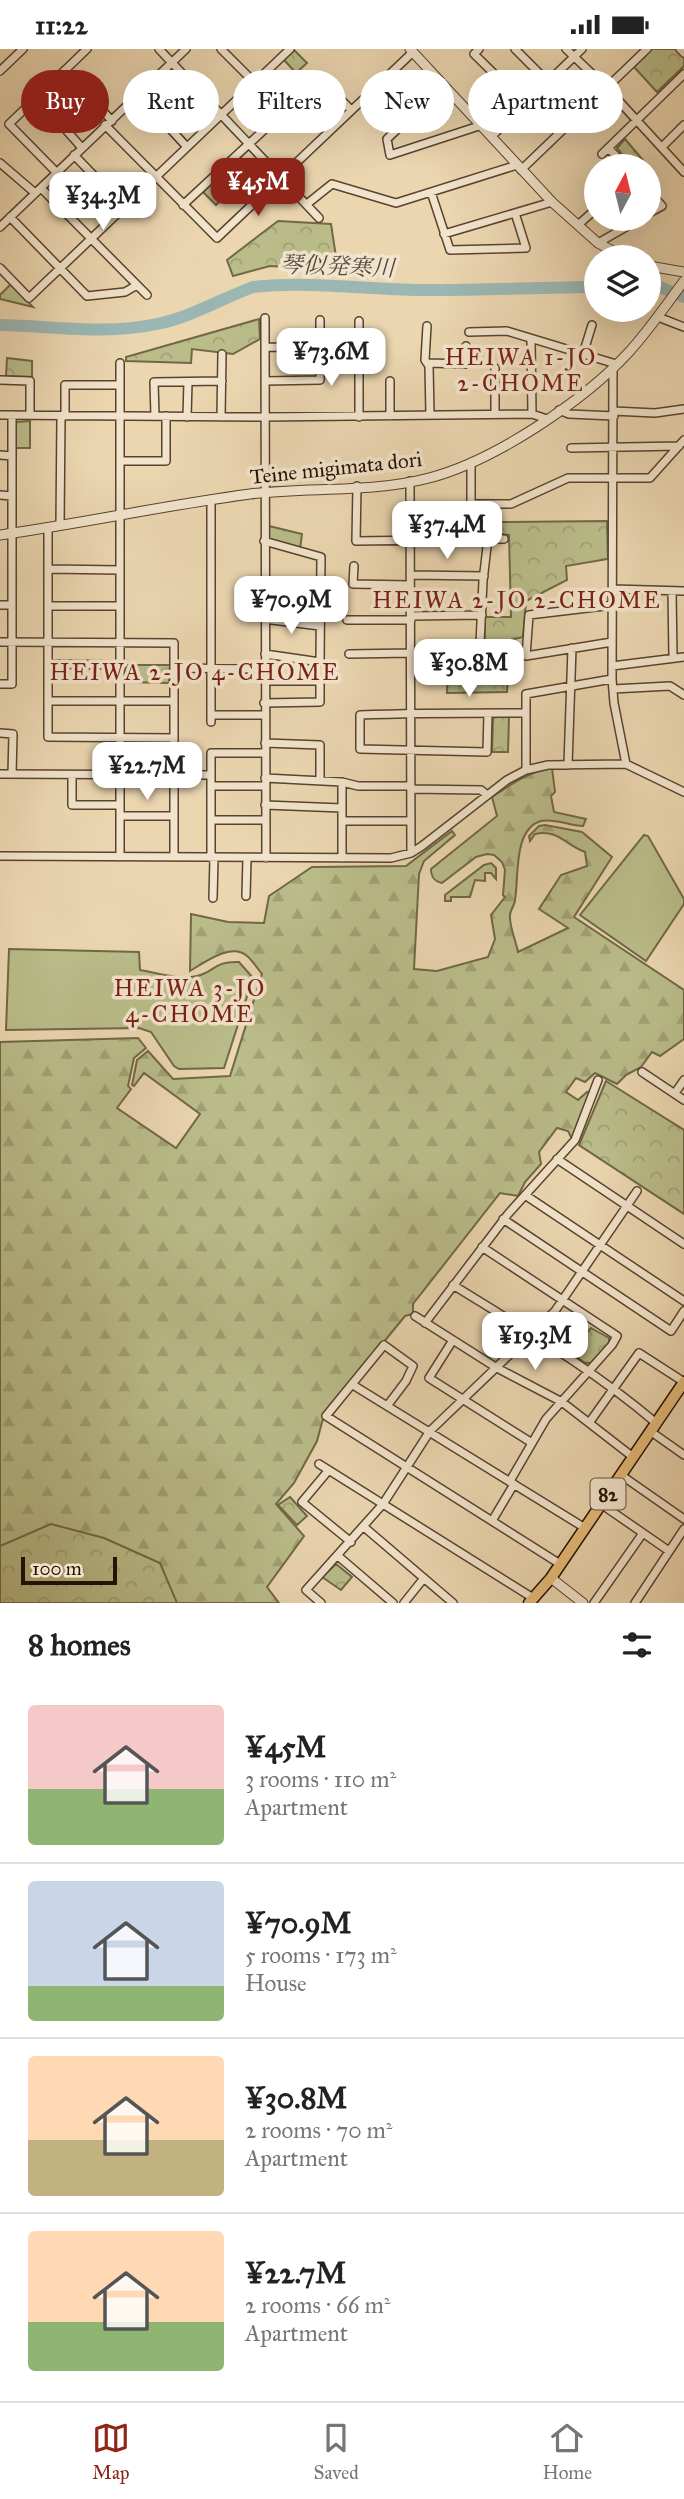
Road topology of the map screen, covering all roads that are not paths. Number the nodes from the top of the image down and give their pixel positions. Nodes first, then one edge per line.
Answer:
1 (23, 49) edge
2 (87, 49) edge
3 (159, 49) edge
4 (186, 49) edge
5 (221, 49) edge
6 (480, 49) edge
7 (515, 49) edge
8 (566, 49) edge
9 (582, 49) edge
10 (647, 49) edge
11 (680, 49) edge
12 (287, 50) edge
13 (416, 51) edge
14 (684, 53) edge
15 (573, 58) junction
16 (172, 63) junction
17 (65, 70) edge
18 (165, 70) edge
19 (241, 70) edge
20 (267, 70) edge
21 (431, 70) edge
22 (490, 70) edge
23 (536, 70) edge
24 (560, 70) edge
25 (587, 70) edge
26 (0, 71) edge
27 (623, 72) edge
28 (684, 74) edge
29 (454, 97) edge
30 (233, 103) edge
31 (623, 105) edge
32 (123, 109) edge
33 (351, 110) junction
34 (468, 111) edge
35 (21, 112) edge
36 (221, 115) junction
37 (637, 120) junction
38 (109, 122) edge
39 (109, 124) edge
40 (684, 125) edge
41 (468, 130) edge
42 (69, 133) edge
43 (98, 133) edge
44 (174, 133) edge
45 (393, 133) edge
46 (489, 133) edge
47 (495, 133) edge
48 (557, 133) edge
49 (492, 136) junction
50 (249, 144) junction
51 (187, 147) junction
52 (662, 147) junction
53 (82, 148) junction
54 (608, 148) junction
55 (602, 154) dead end
56 (614, 154) edge
57 (74, 155) junction
58 (0, 163) edge
59 (519, 167) junction
60 (684, 170) edge
61 (57, 173) junction
62 (155, 177) junction
63 (281, 178) junction
64 (38, 190) junction
65 (431, 192) junction
66 (552, 202) junction
67 (307, 204) junction
68 (183, 205) junction
69 (124, 207) junction
70 (514, 213) junction
71 (10, 218) junction
72 (319, 218) dead end
73 (584, 220) edge
74 (578, 225) junction
75 (0, 227) edge
76 (619, 231) edge
77 (444, 235) junction
78 (91, 239) junction
79 (598, 243) junction
80 (602, 245) edge
81 (661, 267) edge
82 (0, 268) edge
83 (60, 268) junction
84 (684, 272) edge
85 (137, 285) junction
86 (681, 285) edge
87 (147, 295) dead end
88 (661, 314) joint
89 (265, 318) dead end
90 (320, 320) dead end
91 (359, 321) dead end
92 (654, 322) edge
93 (427, 325) dead end
94 (593, 325) dead end
95 (684, 327) edge
96 (469, 332) dead end
97 (531, 340) junction
98 (466, 346) dead end
99 (265, 347) junction
100 (320, 348) junction
101 (222, 354) dead end
102 (583, 354) junction
103 (120, 363) dead end
104 (427, 363) junction
105 (614, 366) junction
106 (495, 368) dead end
107 (0, 380) edge
108 (222, 381) junction
109 (265, 381) junction
110 (390, 381) dead end
111 (188, 382) junction
112 (120, 384) junction
113 (684, 409) edge
114 (559, 410) junction
115 (613, 413) junction
116 (495, 414) junction
117 (532, 414) junction
118 (0, 415) edge
119 (12, 415) junction
120 (30, 415) junction
121 (430, 415) junction
122 (63, 416) junction
123 (120, 416) junction
124 (155, 416) junction
125 (166, 416) junction
126 (390, 416) junction
127 (187, 417) junction
128 (221, 417) junction
129 (265, 417) junction
130 (359, 417) junction
131 (547, 419) junction
132 (682, 443) edge
133 (613, 446) junction
134 (571, 449) dead end
135 (0, 455) edge
136 (12, 456) junction
137 (120, 461) junction
138 (471, 464) junction
139 (613, 479) junction
140 (410, 481) junction
141 (357, 487) junction
142 (264, 492) junction
143 (0, 495) edge
144 (11, 495) junction
145 (211, 500) junction
146 (492, 504) junction
147 (120, 516) junction
148 (60, 526) junction
149 (48, 528) junction
150 (11, 533) junction
151 (0, 535) edge
152 (488, 539) junction
153 (504, 539) dead end
154 (410, 540) junction
155 (264, 541) junction
156 (354, 565) dead end
157 (48, 569) junction
158 (120, 570) junction
159 (410, 575) junction
160 (484, 576) junction
161 (264, 583) junction
162 (410, 585) junction
163 (613, 589) junction
164 (321, 591) junction
165 (672, 591) junction
166 (684, 591) edge
167 (0, 605) edge
168 (12, 605) junction
169 (613, 605) junction
170 (48, 606) junction
171 (119, 606) junction
172 (482, 615) junction
173 (411, 618) junction
174 (264, 619) junction
175 (347, 620) dead end
176 (320, 626) junction
177 (48, 641) junction
178 (0, 642) edge
179 (12, 642) junction
180 (119, 642) junction
181 (612, 642) junction
182 (572, 648) junction
183 (411, 653) junction
184 (349, 654) dead end
185 (265, 655) junction
186 (684, 657) edge
187 (673, 658) junction
188 (48, 664) junction
189 (411, 664) junction
190 (120, 665) junction
191 (612, 666) junction
192 (174, 668) junction
193 (210, 669) junction
194 (265, 669) junction
195 (612, 679) junction
196 (265, 681) junction
197 (0, 684) edge
198 (571, 686) junction
199 (613, 689) junction
200 (684, 695) edge
201 (48, 701) junction
202 (119, 701) junction
203 (174, 701) junction
204 (264, 703) junction
205 (412, 713) junction
206 (488, 713) junction
207 (526, 713) junction
208 (264, 715) junction
209 (0, 733) edge
210 (120, 737) junction
211 (173, 738) junction
212 (265, 743) junction
213 (411, 751) junction
214 (265, 753) junction
215 (626, 764) junction
216 (568, 765) junction
217 (526, 770) junction
218 (0, 774) edge
219 (12, 774) junction
220 (72, 775) junction
221 (120, 775) junction
222 (174, 775) junction
223 (210, 775) junction
224 (320, 780) junction
225 (265, 782) junction
226 (342, 782) junction
227 (211, 786) junction
228 (411, 788) junction
229 (684, 792) edge
230 (487, 795) junction
231 (120, 804) junction
232 (265, 805) junction
233 (342, 808) junction
234 (120, 815) junction
235 (174, 816) junction
236 (211, 820) junction
237 (265, 820) junction
238 (342, 821) junction
239 (411, 821) junction
240 (411, 853) junction
241 (0, 856) edge
242 (120, 857) junction
243 (174, 857) junction
244 (212, 858) junction
245 (247, 858) junction
246 (266, 858) junction
247 (342, 858) junction
248 (246, 896) dead end
249 (213, 898) dead end
250 (642, 1072) dead end
251 (598, 1080) dead end
252 (684, 1080) edge
253 (674, 1093) junction
254 (684, 1100) edge
255 (557, 1159) junction
256 (636, 1191) dead end
257 (525, 1195) junction
258 (627, 1205) junction
259 (503, 1219) junction
260 (601, 1244) junction
261 (684, 1244) edge
262 (482, 1247) junction
263 (582, 1271) junction
264 (453, 1285) junction
265 (562, 1301) junction
266 (684, 1301) edge
267 (684, 1311) edge
268 (415, 1316) dead end
269 (425, 1323) junction
270 (531, 1334) junction
271 (453, 1340) junction
272 (496, 1368) junction
273 (588, 1373) junction
274 (684, 1382) edge
275 (353, 1385) junction
276 (612, 1390) junction
277 (464, 1399) junction
278 (562, 1402) junction
279 (387, 1406) junction
280 (589, 1423) junction
281 (653, 1427) junction
282 (429, 1433) junction
283 (532, 1443) junction
284 (684, 1455) edge
285 (633, 1457) junction
286 (319, 1464) dead end
287 (407, 1467) junction
288 (328, 1471) junction
289 (621, 1475) junction
290 (512, 1483) junction
291 (383, 1504) junction
292 (601, 1504) junction
293 (684, 1519) edge
294 (492, 1521) junction
295 (364, 1527) junction
296 (585, 1528) junction
297 (684, 1529) edge
298 (643, 1533) junction
299 (351, 1542) junction
300 (669, 1551) junction
301 (338, 1556) junction
302 (560, 1564) junction
303 (424, 1578) junction
304 (551, 1578) junction
305 (531, 1601) edge
306 (321, 1603) edge
307 (393, 1603) edge
308 (404, 1603) edge
309 (453, 1603) edge
310 (583, 1603) edge
311 (594, 1603) edge
312 (635, 1603) edge

1 - 26 street
2 - 17 street
3 - 16 street
4 - 16 street
5 - 19 street
6 - 22 street
7 - 23 street
8 - 15 street
9 - 15 street
10 - 27 street
11 - 14 street
12 - 20 street
13 - 21 street
13 - 33 street
15 - 24 street
15 - 25 street
16 - 18 street
16 - 36 street
28 - 37 street
29 - 34 street
30 - 36 street
31 - 37 street
32 - 38 street
33 - 50 street
33 - 63 street
35 - 61 street
36 - 50 street
36 - 51 street
37 - 52 street
37 - 54 street
39 - 62 street
40 - 52 street
41 - 45 street
42 - 53 street
43 - 53 street
44 - 51 street
46 - 49 street
47 - 49 street
48 - 59 street
49 - 59 street
50 - 63 street
50 - 68 street
51 - 62 street
52 - 60 street
53 - 57 street
54 - 55 street
54 - 56 street
57 - 61 street
57 - 69 street
58 - 64 street
59 - 65 street
59 - 66 street
61 - 64 street
62 - 68 street
62 - 69 street
63 - 67 street
63 - 68 street
64 - 71 street
64 - 78 street
65 - 67 street
65 - 77 street
66 - 70 street
66 - 74 street
67 - 72 street
69 - 78 street
70 - 77 street
70 - 77 street
71 - 75 street
71 - 83 street
73 - 74 street
74 - 79 street
76 - 79 street
78 - 83 street
78 - 85 street
79 - 80 street
81 - 84 street
82 - 83 street
83 - 85 street
85 - 87 street
86 - 88 street, Teine migimata dori
88 - 95 street
89 - 99 street
90 - 100 street
91 - 130 street
92 - 105 street, Teine migimata dori
93 - 104 street
94 - 102 street
96 - 97 street
97 - 102 street
97 - 117 street
98 - 104 street
99 - 100 street
99 - 109 street
100 - 109 street
101 - 108 street
102 - 105 street
103 - 112 street
104 - 121 street
105 - 114 street, Teine migimata dori
105 - 115 street
106 - 116 street
107 - 120 street
108 - 111 street
108 - 128 street
109 - 129 street
110 - 126 street
111 - 124 street
111 - 127 street
112 - 122 street
112 - 123 street
113 - 115 street
114 - 115 street
114 - 131 street, Teine migimata dori
115 - 133 street
116 - 117 street
116 - 121 street
117 - 131 street
118 - 119 street
119 - 120 street
119 - 136 street
120 - 122 street
121 - 126 street
122 - 123 street
122 - 148 street
123 - 124 street
123 - 137 street
124 - 125 street
125 - 127 street
125 - 137 street
126 - 130 street
127 - 128 street
128 - 129 street
129 - 130 street
129 - 142 street
131 - 138 street, Teine migimata dori
132 - 133 street
132 - 139 street
133 - 134 street
133 - 139 street
135 - 136 street
136 - 144 street
137 - 147 street
138 - 140 street, Teine migimata dori
138 - 146 street
139 - 146 street
139 - 163 street
140 - 141 street, Teine migimata dori
140 - 154 street
141 - 142 street, Teine migimata dori
141 - 154 street
142 - 145 street, Teine migimata dori
142 - 155 street
143 - 144 street
144 - 150 street
145 - 147 street, Teine migimata dori
145 - 193 street
146 - 152 street
147 - 148 street, Teine migimata dori
147 - 158 street
148 - 149 street, Teine migimata dori
149 - 150 street, Teine migimata dori
149 - 157 street
150 - 151 street, Teine migimata dori
150 - 168 street
152 - 153 street
152 - 154 street
152 - 160 street
154 - 159 street
155 - 161 street
155 - 164 street
156 - 162 street
157 - 158 street
157 - 170 street
158 - 171 street
159 - 160 street
159 - 162 street
160 - 172 street
161 - 164 street
161 - 174 street
162 - 173 street
163 - 165 street
163 - 169 street
164 - 176 street
165 - 166 street
165 - 187 street
167 - 168 street
168 - 179 street
169 - 181 street
169 - 182 street
170 - 171 street
170 - 177 street
171 - 180 street
172 - 173 street
172 - 189 street
173 - 175 street
173 - 183 street
174 - 176 street
174 - 185 street
176 - 185 street
177 - 179 street
177 - 180 street
177 - 188 street
178 - 179 street
179 - 197 street
180 - 190 street
180 - 192 street
181 - 182 street
181 - 191 street
182 - 198 street
183 - 184 street
183 - 189 street
185 - 194 street
186 - 187 street
187 - 191 street
188 - 190 street
188 - 201 street
189 - 205 street
190 - 202 street
191 - 195 street
192 - 193 street
192 - 203 street
193 - 194 street
193 - 208 street
194 - 196 street
195 - 198 street
195 - 199 street
196 - 204 street
196 - 204 street
198 - 207 street
198 - 216 street
199 - 200 street
199 - 215 street
201 - 202 street
201 - 210 street
202 - 203 street
202 - 210 street
203 - 211 street
204 - 208 street
205 - 206 street
205 - 213 street
205 - 213 street
206 - 207 street
206 - 213 street
207 - 217 street
208 - 212 street
209 - 219 street
210 - 211 street
210 - 221 street
211 - 222 street
212 - 214 street
212 - 224 street
213 - 228 street
214 - 223 street
214 - 225 street
215 - 216 street
215 - 229 street
216 - 217 street
217 - 230 street
218 - 219 street
219 - 220 street
220 - 221 street
220 - 231 street
221 - 222 street
221 - 231 street
222 - 223 street
222 - 235 street
223 - 227 street
224 - 225 street
224 - 226 street
225 - 227 street
225 - 232 street
226 - 228 street
226 - 233 street
227 - 236 street
228 - 230 street
228 - 239 street
230 - 240 street
231 - 234 street
232 - 233 street
232 - 237 street
233 - 238 street
234 - 235 street
234 - 242 street
235 - 243 street
236 - 237 street
236 - 244 street
237 - 246 street
238 - 239 street
238 - 247 street
239 - 240 street
240 - 247 street
241 - 242 street
242 - 243 street
243 - 244 street
244 - 245 street
244 - 249 street
245 - 246 street
245 - 248 street
246 - 247 street
250 - 253 street
251 - 255 street
252 - 253 street
253 - 254 street
255 - 257 street
255 - 258 street
256 - 258 street
257 - 259 street
257 - 260 street
258 - 260 street
258 - 261 street
259 - 262 street
259 - 263 street
260 - 263 street
260 - 266 street
262 - 264 street
262 - 265 street
263 - 265 street
263 - 267 street
264 - 269 street
264 - 270 street
265 - 270 street
265 - 273 street
268 - 269 street
269 - 271 street
270 - 272 street
270 - 273 street
271 - 272 street
271 - 277 street
272 - 277 street
272 - 278 street
273 - 276 street
273 - 278 street
274 - 276 street
274 - 281 main road, 82
275 - 279 street
275 - 279 street
275 - 287 street
276 - 280 street
276 - 281 street
277 - 282 street
277 - 283 street
278 - 280 street
278 - 283 street
279 - 282 street
280 - 285 street
281 - 284 street
281 - 285 main road, 82
282 - 287 street
282 - 290 street
283 - 290 street
285 - 289 main road, 82
286 - 288 street
287 - 291 street
287 - 294 street
288 - 291 street
288 - 299 street
289 - 292 main road, 82
289 - 293 street
290 - 294 street
290 - 296 street
291 - 295 street
291 - 305 street
292 - 296 main road, 82
292 - 298 street
294 - 302 street
295 - 299 street
295 - 303 street
296 - 302 main road, 82
297 - 300 street
298 - 300 street
298 - 311 street
299 - 301 street
300 - 312 street
301 - 306 street
301 - 307 street
302 - 304 main road, 82
303 - 308 street
303 - 309 street
304 - 305 main road, 82
304 - 310 street

